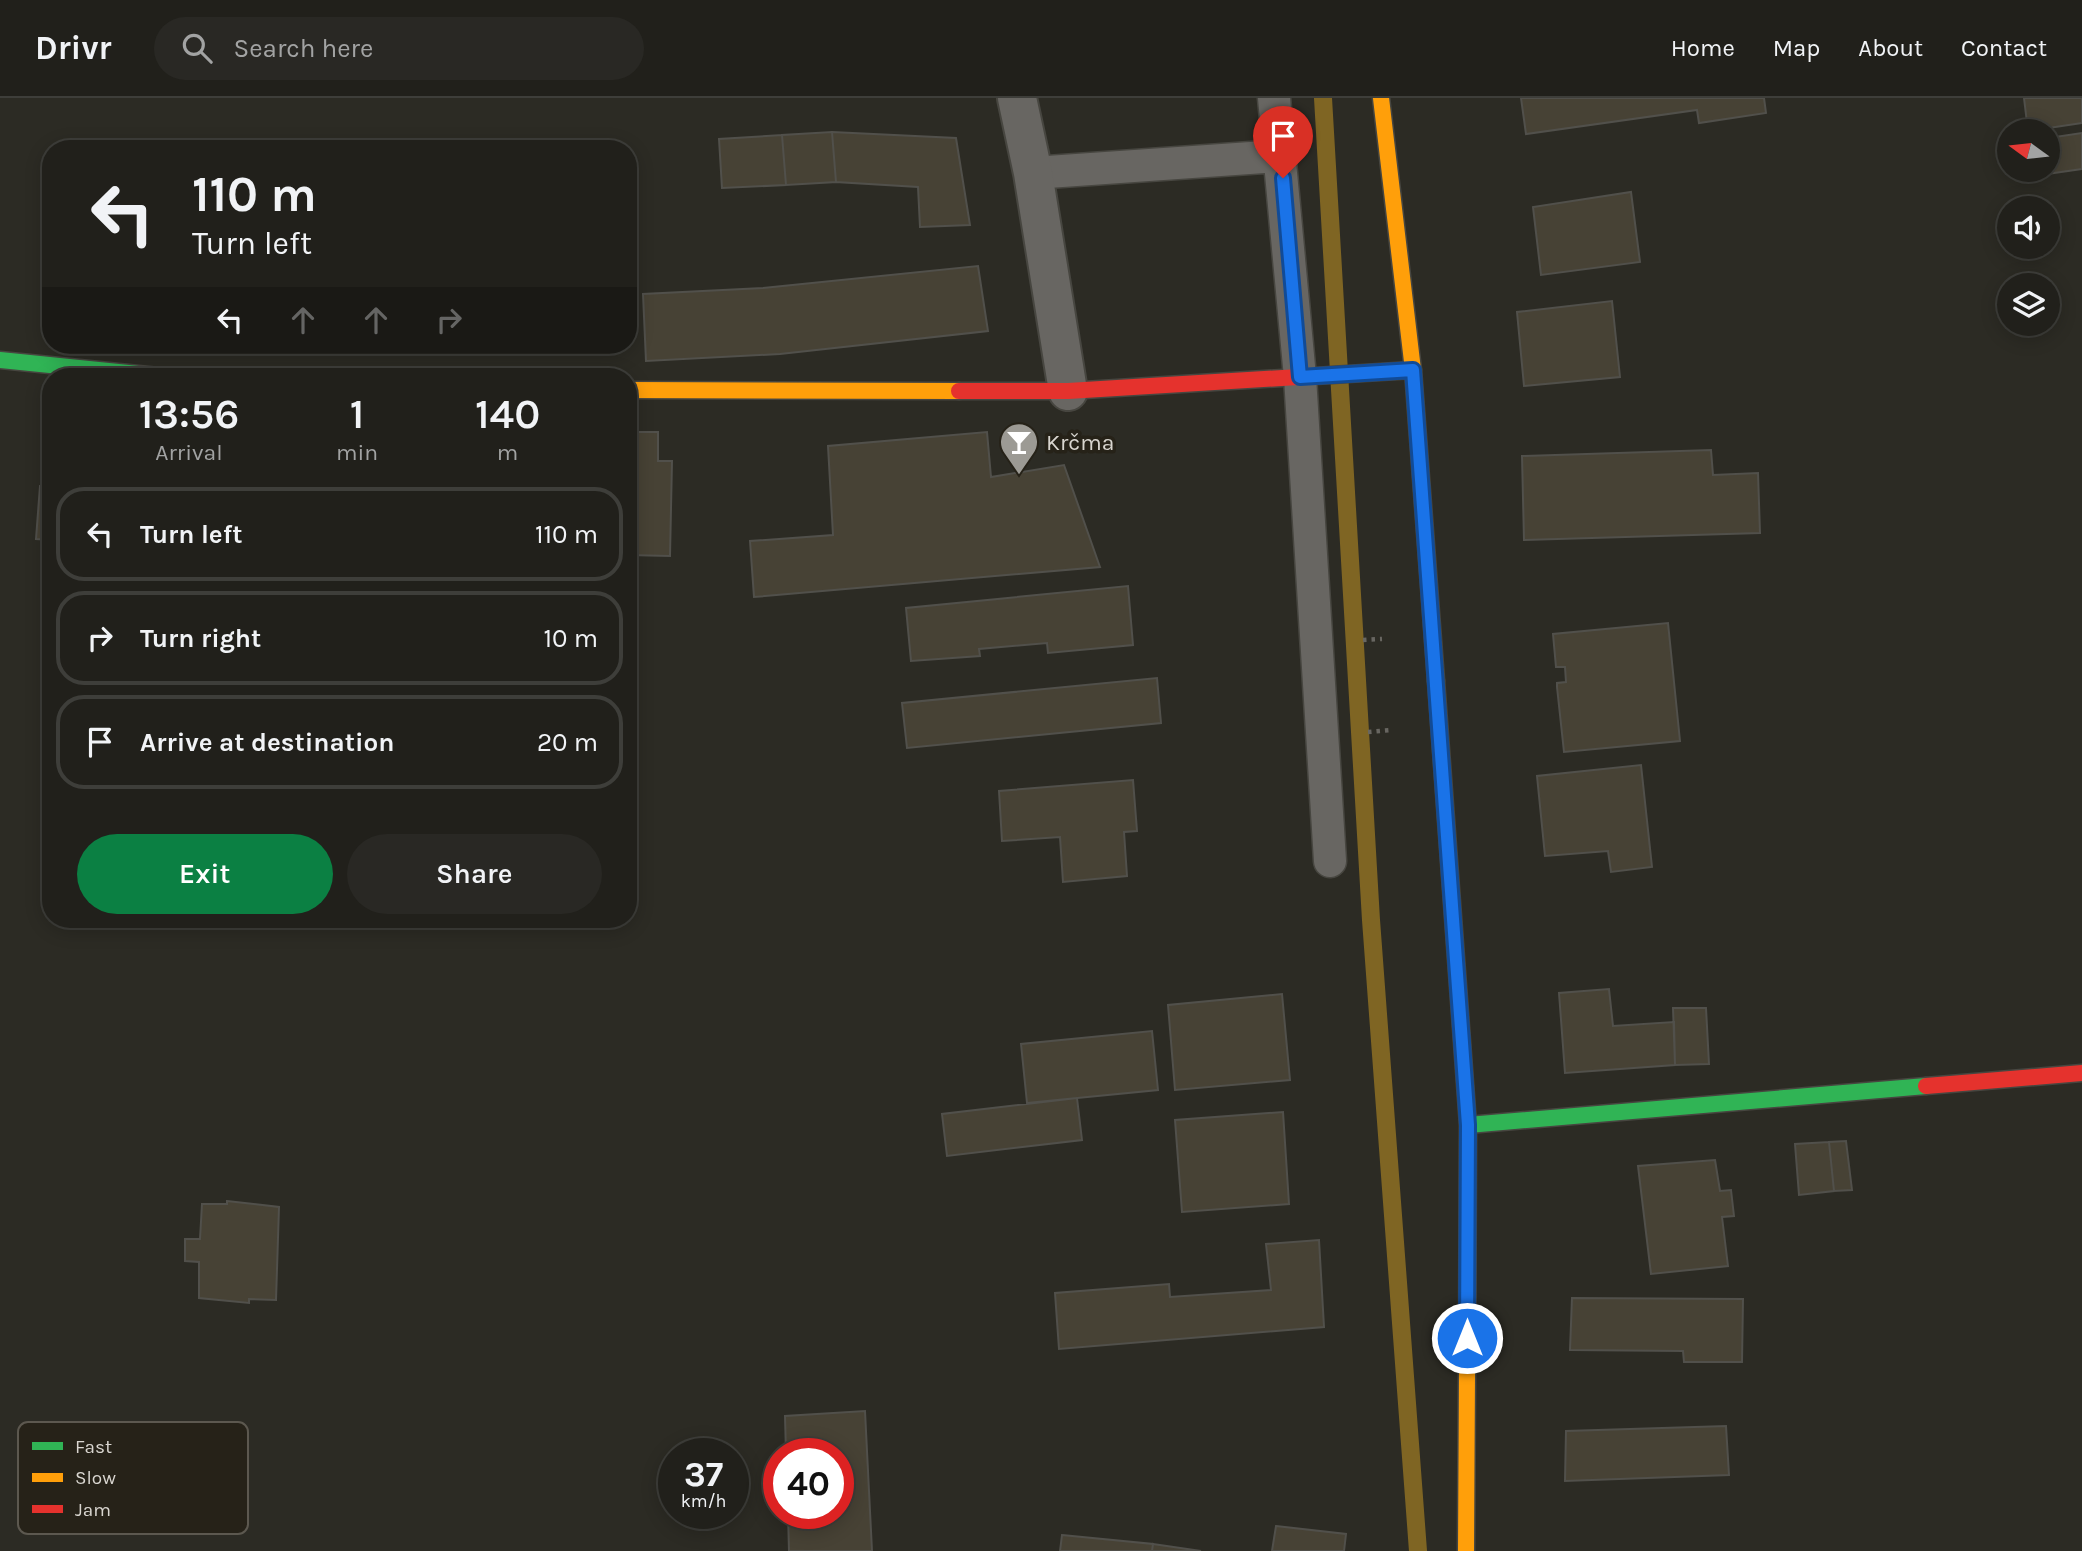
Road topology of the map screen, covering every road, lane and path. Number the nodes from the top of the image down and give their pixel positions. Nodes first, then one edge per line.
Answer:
1 (1017, 98) edge
2 (1274, 98) edge
3 (1381, 98) edge
4 (1280, 156) junction
5 (1033, 173) junction
6 (0, 360) edge
7 (79, 368) edge
8 (1413, 370) junction
9 (1300, 377) junction
10 (637, 390) edge
11 (1068, 391) junction
12 (1330, 861) dead end
13 (2082, 1073) edge
14 (1468, 1125) junction
15 (1466, 1551) edge

1 - 5 street
2 - 4 lane
3 - 8 street
4 - 5 lane
4 - 9 lane
5 - 11 street
6 - 7 street
8 - 9 street
8 - 14 street
9 - 11 street
9 - 12 lane
10 - 11 street
13 - 14 street
14 - 15 street

